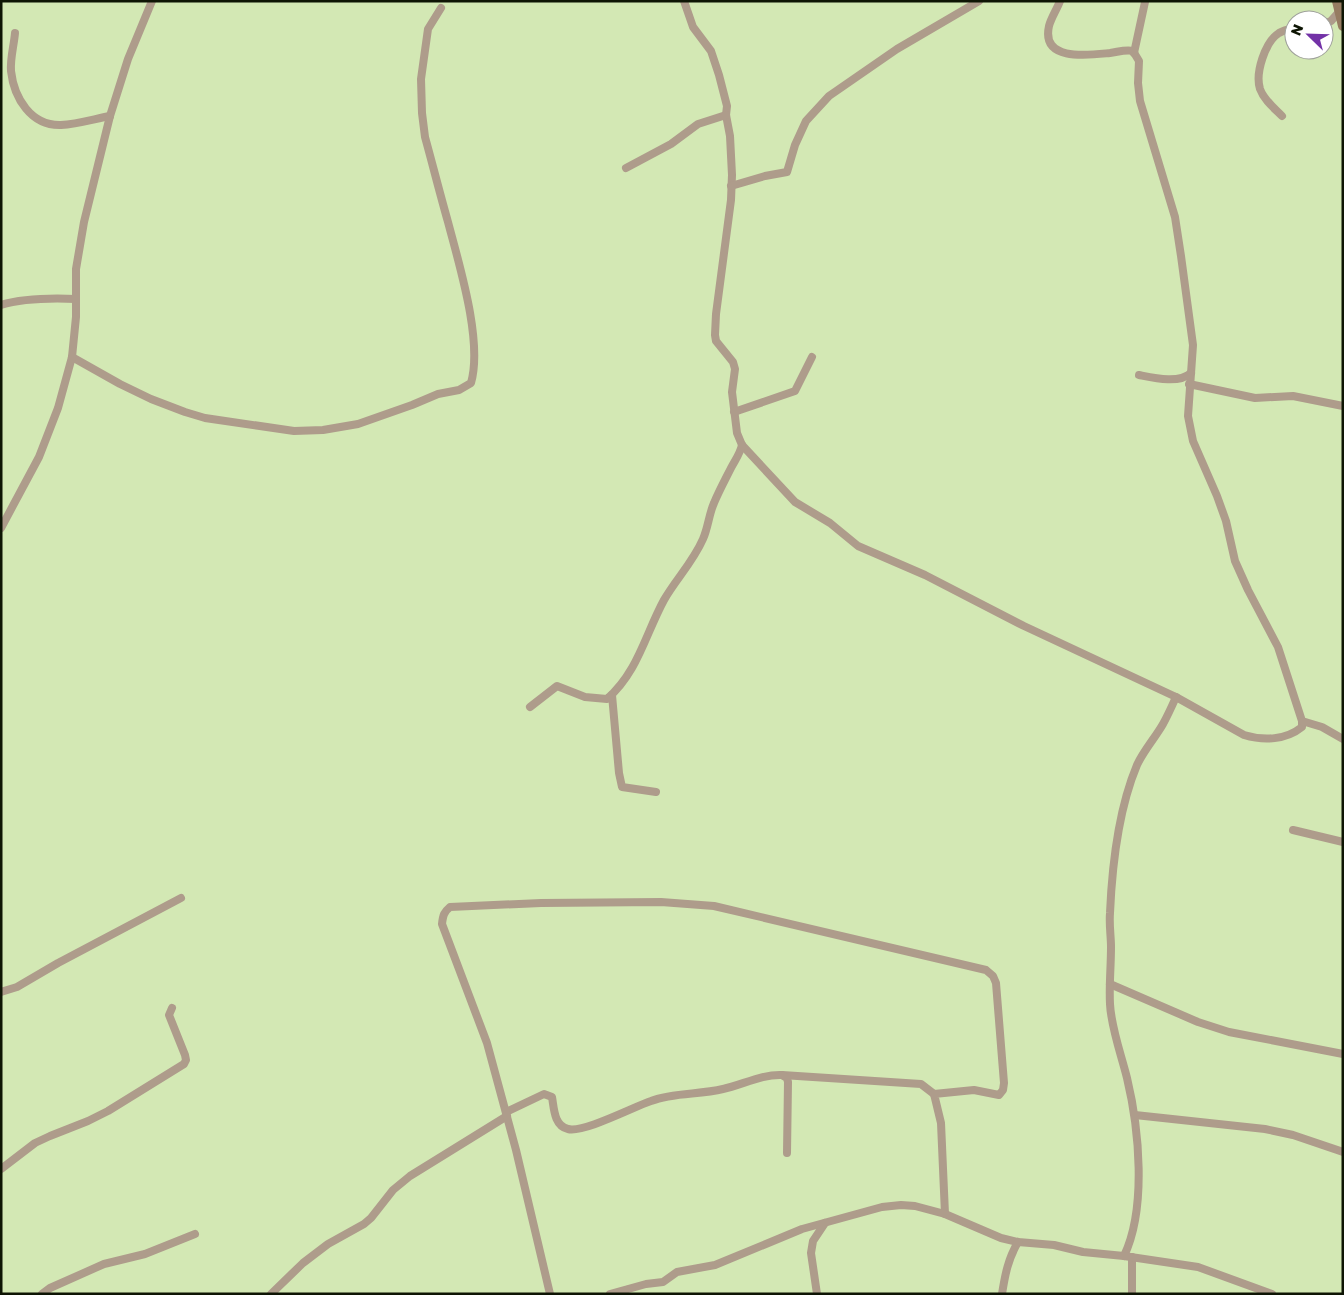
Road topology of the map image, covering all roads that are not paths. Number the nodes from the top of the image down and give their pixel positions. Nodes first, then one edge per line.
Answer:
1 (152, 1) edge
2 (684, 1) edge
3 (979, 1) edge
4 (1060, 1) edge
5 (1146, 2) edge
6 (1338, 6) edge
7 (441, 8) dead end
8 (1343, 26) edge
9 (1284, 31) edge
10 (15, 33) dead end
11 (1134, 53) junction
12 (726, 114) junction
13 (110, 116) junction
14 (1282, 116) dead end
15 (626, 168) dead end
16 (731, 186) junction
17 (76, 299) junction
18 (1, 306) edge
19 (812, 356) dead end
20 (72, 357) junction
21 (1191, 373) junction
22 (1139, 375) dead end
23 (1190, 384) junction
24 (1343, 406) edge
25 (734, 412) junction
26 (742, 445) junction
27 (1, 528) edge
28 (612, 695) junction
29 (1176, 697) junction
30 (530, 707) dead end
31 (1302, 721) junction
32 (1343, 739) edge
33 (656, 792) dead end
34 (1293, 830) dead end
35 (1343, 842) edge
36 (181, 898) dead end
37 (1110, 984) junction
38 (1, 992) edge
39 (172, 1008) dead end
40 (1343, 1054) edge
41 (782, 1075) junction
42 (934, 1094) junction
43 (506, 1114) junction
44 (1135, 1115) junction
45 (1343, 1152) edge
46 (787, 1153) dead end
47 (1, 1169) edge
48 (945, 1214) junction
49 (826, 1222) junction
50 (195, 1234) dead end
51 (1018, 1242) junction
52 (1128, 1256) junction
53 (42, 1294) edge
54 (271, 1294) edge
55 (550, 1294) edge
56 (610, 1294) edge
57 (817, 1294) edge
58 (1002, 1294) edge
59 (1132, 1294) edge
60 (1272, 1294) edge

1 - 13 street
2 - 12 street
3 - 16 street
4 - 11 street
5 - 11 street
6 - 8 main road
7 - 20 street
9 - 14 street
10 - 13 street
11 - 21 street
12 - 15 street
12 - 16 street
13 - 17 street
16 - 25 street
17 - 18 street
17 - 20 street
19 - 25 street
20 - 27 street
21 - 22 street
21 - 23 street
23 - 24 street
23 - 31 street
25 - 26 street
26 - 28 street
26 - 29 street
28 - 30 street
28 - 33 street
29 - 31 street
29 - 37 street
31 - 32 street
34 - 35 street
36 - 38 street
37 - 40 street
37 - 44 street
39 - 47 street
41 - 42 street
41 - 43 street
41 - 46 street
42 - 43 street
42 - 48 street
43 - 54 street
43 - 55 street
44 - 45 street
44 - 52 street
48 - 49 street
48 - 51 street
49 - 56 street
49 - 57 street
50 - 53 street
51 - 52 street
51 - 58 street
52 - 59 street
52 - 60 street

